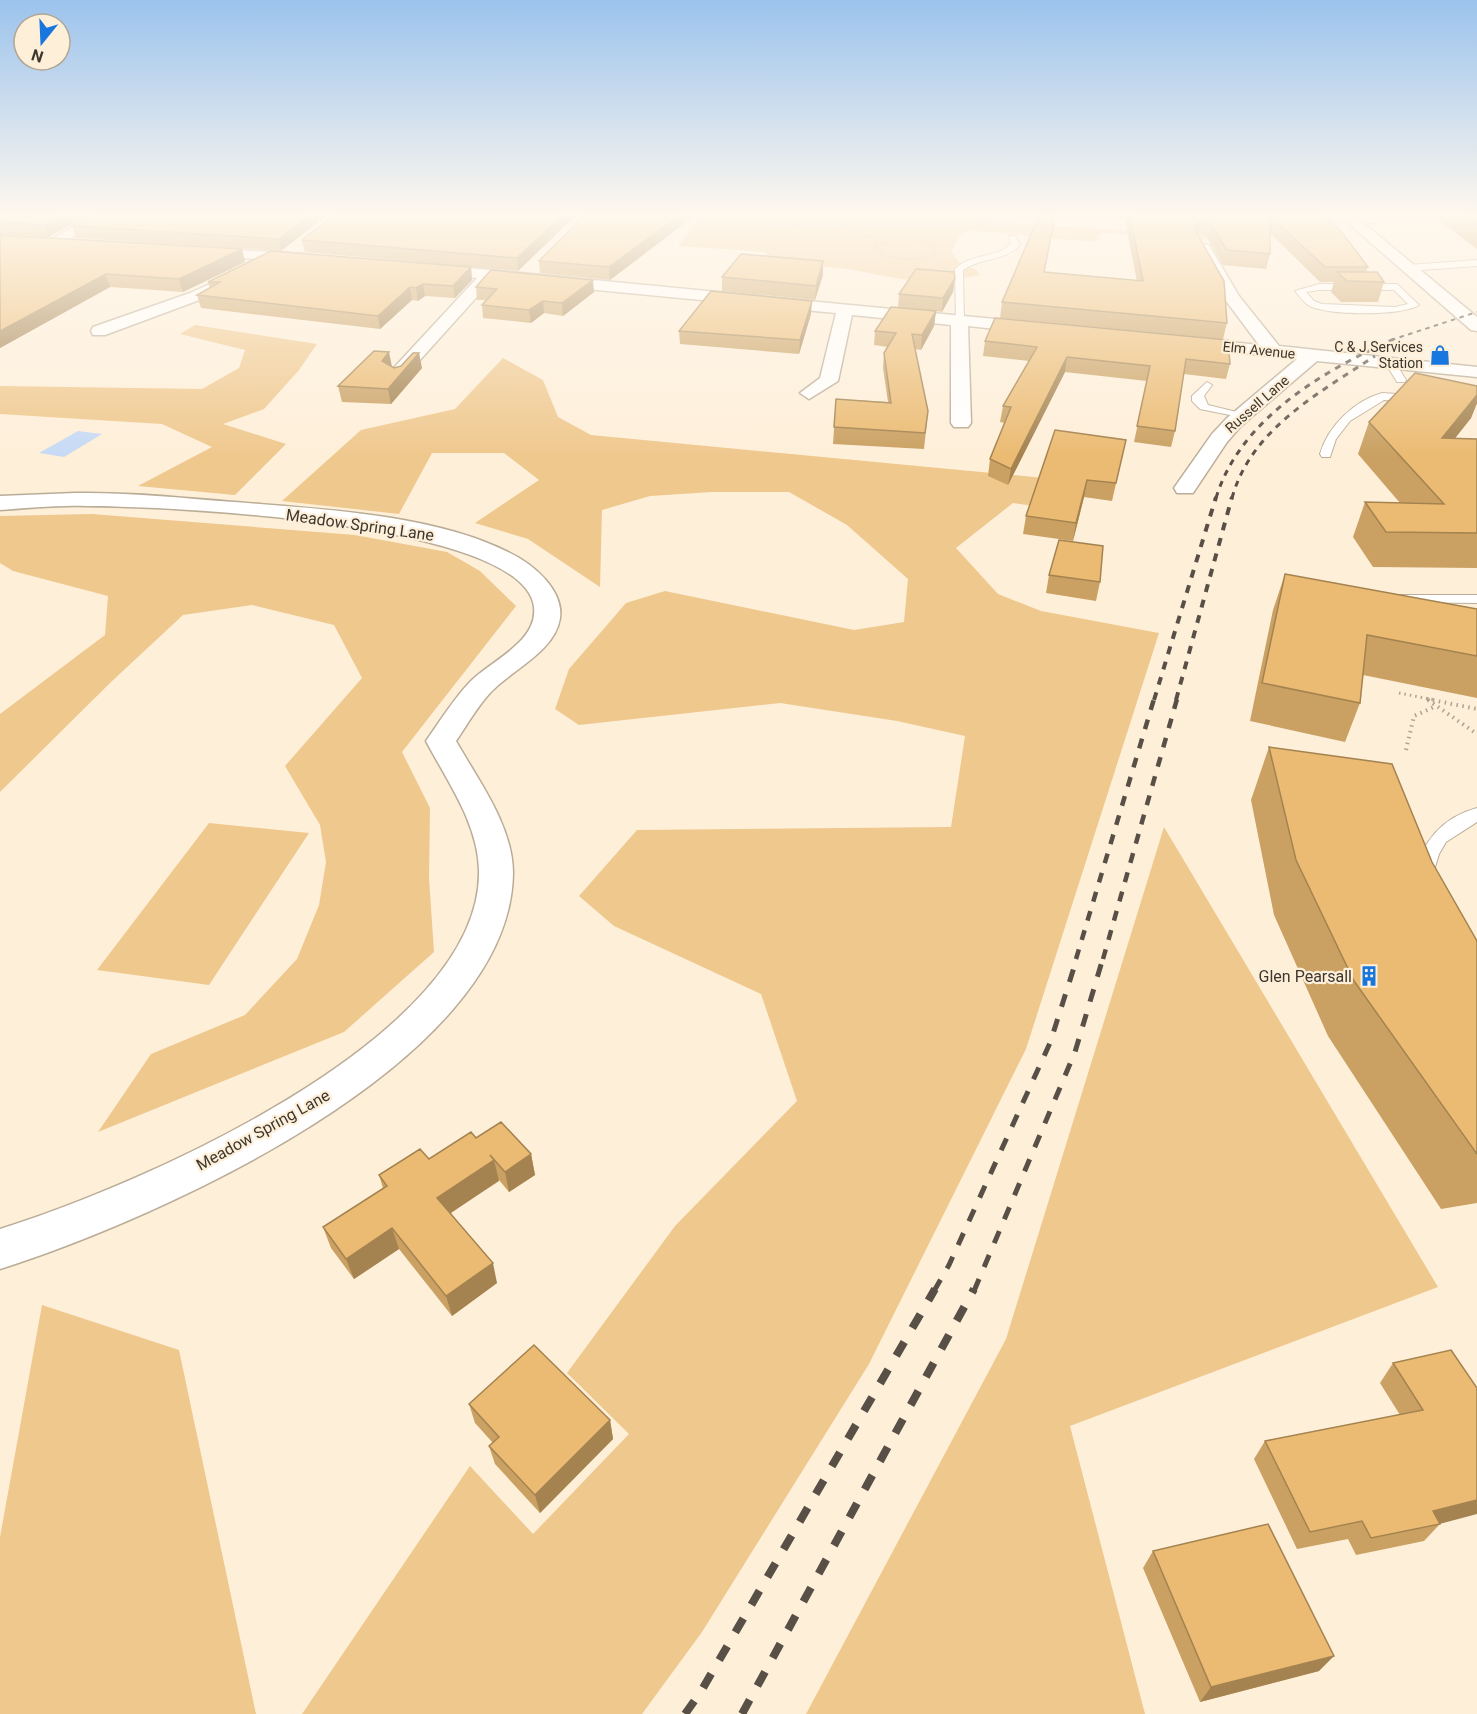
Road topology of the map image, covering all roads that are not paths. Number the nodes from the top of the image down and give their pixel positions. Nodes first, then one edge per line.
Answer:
1 (196, 296) edge
2 (470, 296) edge
3 (704, 296) edge
4 (959, 296) edge
5 (1231, 296) edge
6 (1305, 296) edge
7 (1405, 296) edge
8 (1441, 296) edge
9 (845, 310) junction
10 (1353, 310) joint
11 (959, 321) junction
12 (1477, 326) edge
13 (1052, 330) edge
14 (99, 331) dead end
15 (1168, 341) edge
16 (1273, 351) junction
17 (1313, 355) junction
18 (1391, 364) junction
19 (1477, 372) edge
20 (396, 376) edge
21 (1401, 380) dead end
22 (1207, 385) dead end
23 (809, 393) dead end
24 (1412, 398) edge
25 (1241, 416) junction
26 (961, 423) dead end
27 (1326, 454) dead end
28 (1185, 488) dead end
29 (0, 503) edge
30 (1383, 599) edge
31 (1477, 599) edge
32 (1477, 814) edge
33 (1435, 899) edge
34 (0, 1249) edge

1 - 14 street
2 - 20 street
3 - 9 street
4 - 11 lane
5 - 16 street
6 - 10 lane
7 - 10 lane
8 - 12 street
9 - 11 street
9 - 23 street
11 - 13 street
11 - 26 street
15 - 16 street, Elm Avenue
16 - 17 street, Elm Avenue
17 - 18 street, Elm Avenue
17 - 25 street, Russell Lane
18 - 19 street, Elm Avenue
18 - 21 lane
22 - 25 lane
24 - 27 lane
25 - 28 street, Russell Lane
29 - 34 street, Meadow Spring Lane
30 - 31 lane
32 - 33 lane

